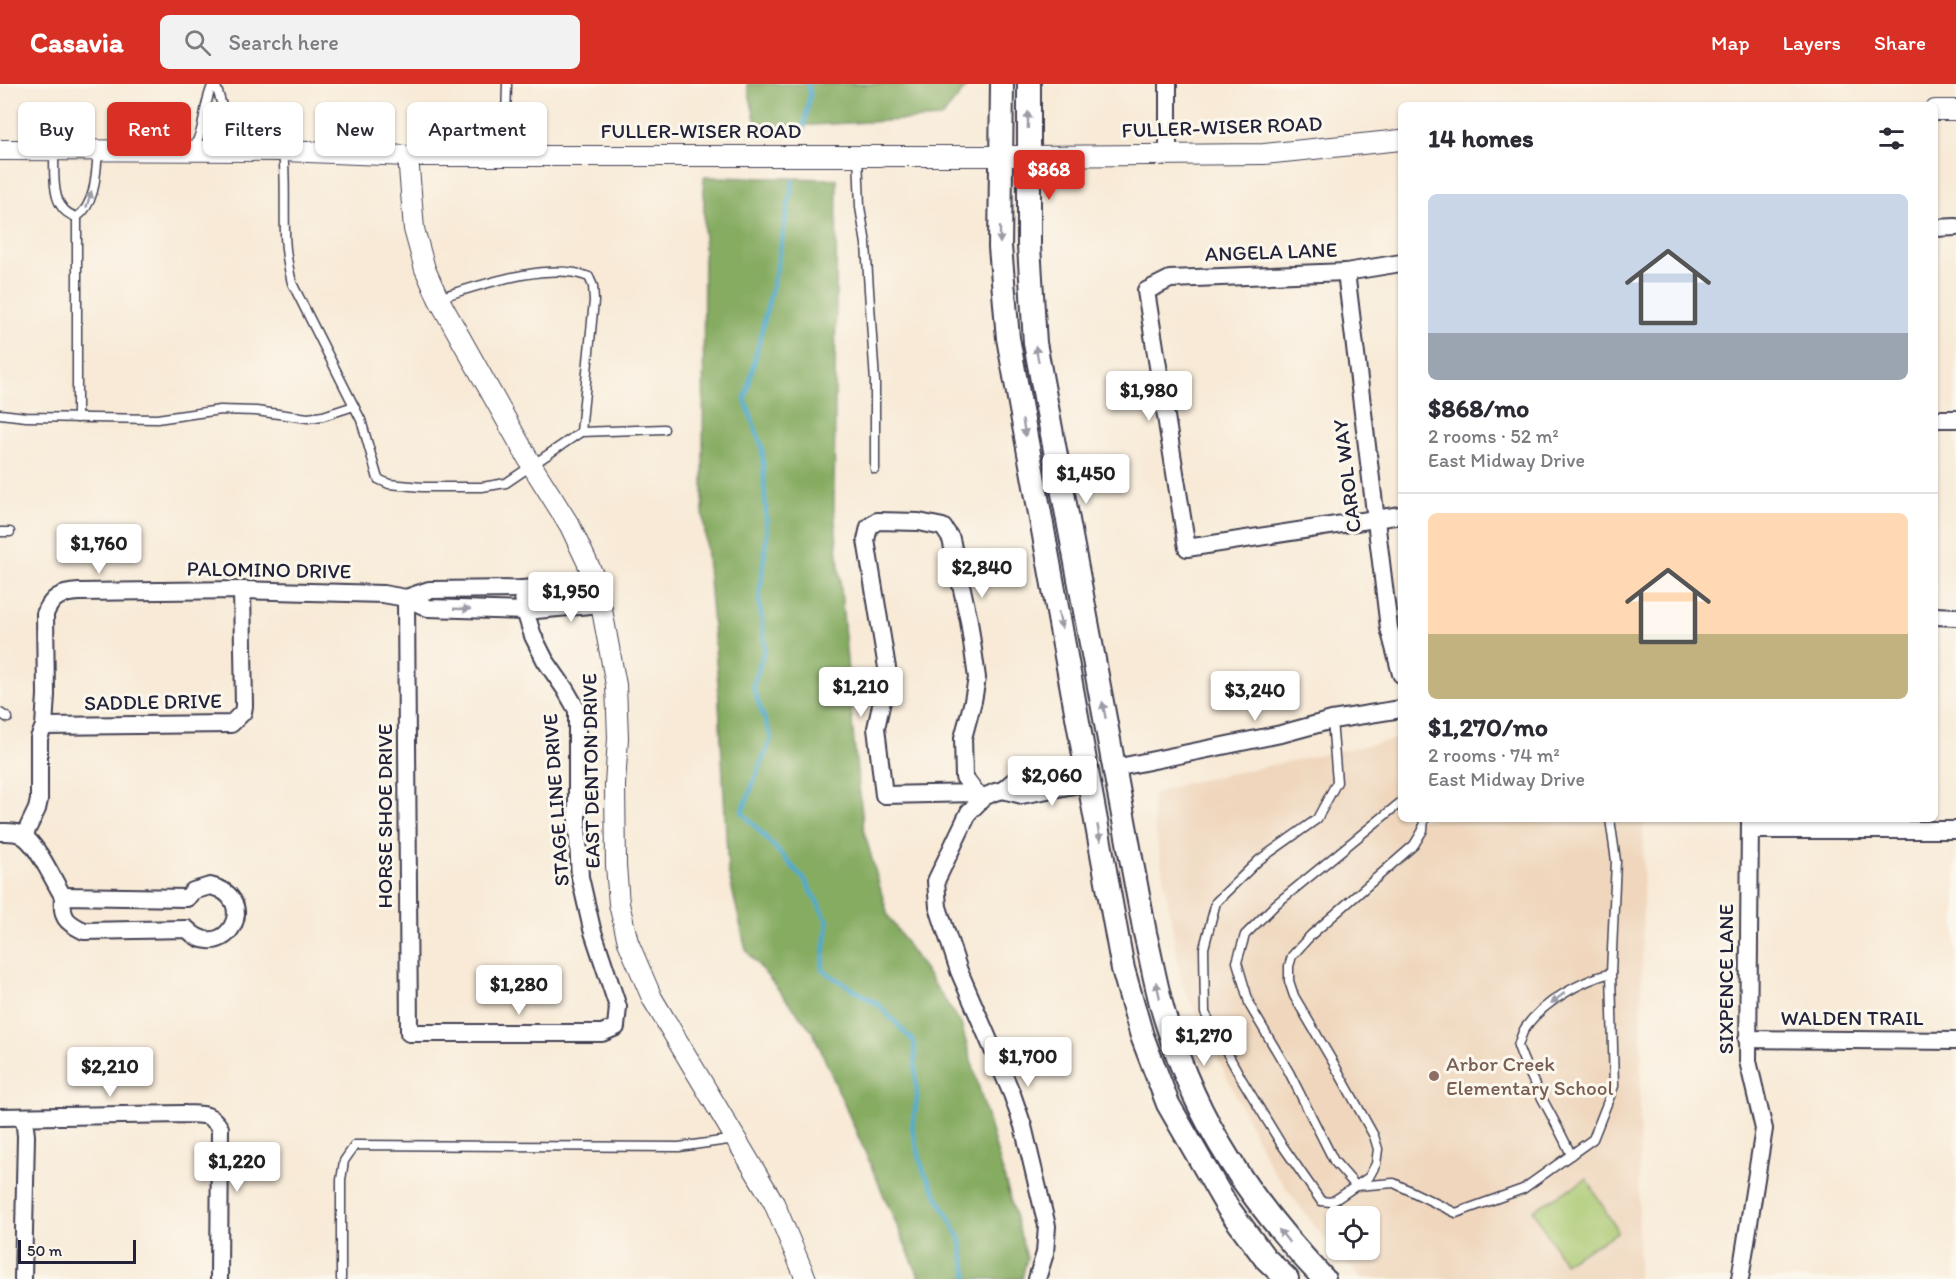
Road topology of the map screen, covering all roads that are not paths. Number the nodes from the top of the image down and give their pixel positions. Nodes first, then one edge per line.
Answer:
1 (214, 84) edge
2 (507, 84) edge
3 (1002, 84) edge
4 (1029, 84) edge
5 (1168, 84) edge
6 (221, 102) edge
7 (506, 102) edge
8 (1938, 110) edge
9 (1956, 110) edge
10 (1398, 140) edge
11 (0, 150) edge
12 (18, 150) edge
13 (95, 151) edge
14 (98, 151) junction
15 (107, 151) edge
16 (191, 151) joint
17 (203, 151) edge
18 (303, 152) edge
19 (547, 154) edge
20 (858, 155) junction
21 (1168, 155) junction
22 (54, 156) edge
23 (284, 156) edge
24 (407, 156) edge
25 (408, 156) edge
26 (1001, 156) junction
27 (1028, 156) junction
28 (77, 217) junction
29 (1956, 227) edge
30 (1938, 228) edge
31 (1398, 263) edge
32 (1346, 272) junction
33 (438, 298) junction
34 (354, 406) junction
35 (0, 414) edge
36 (77, 418) junction
37 (1938, 419) edge
38 (1956, 419) edge
39 (664, 429) dead end
40 (581, 432) junction
41 (531, 464) junction
42 (875, 469) dead end
43 (1398, 515) edge
44 (1375, 518) junction
45 (0, 532) edge
46 (10, 532) dead end
47 (597, 583) junction
48 (522, 589) junction
49 (242, 590) junction
50 (406, 598) junction
51 (601, 604) junction
52 (525, 611) junction
53 (1938, 616) edge
54 (1956, 617) edge
55 (1398, 662) edge
56 (1398, 709) edge
57 (1332, 720) junction
58 (44, 726) junction
59 (1115, 768) junction
60 (1088, 771) junction
61 (980, 795) junction
62 (1398, 804) edge
63 (1424, 822) edge
64 (1610, 822) edge
65 (1750, 824) edge
66 (1956, 830) edge
67 (0, 832) edge
68 (24, 836) junction
69 (63, 896) junction
70 (1611, 973) junction
71 (409, 1033) joint
72 (1747, 1040) junction
73 (1956, 1041) edge
74 (0, 1117) edge
75 (24, 1117) junction
76 (736, 1139) junction
77 (1570, 1155) junction
78 (1356, 1186) junction
79 (23, 1279) edge
80 (219, 1279) edge
81 (341, 1279) edge
82 (806, 1279) edge
83 (1037, 1279) edge
84 (1287, 1279) edge
85 (1324, 1279) edge
86 (1740, 1279) edge

1 - 6 lane
1 - 16 lane
2 - 7 lane
3 - 26 main road
27 -> 4 main road
5 - 21 street
8 - 9 street
10 - 21 street, FULLER-WISER ROAD
11 - 12 street, FULLER-WISER ROAD
13 - 14 street, FULLER-WISER ROAD
14 - 15 street, FULLER-WISER ROAD
28 -> 14 lane
16 - 17 street, FULLER-WISER ROAD
18 - 24 street, FULLER-WISER ROAD
19 - 20 street, FULLER-WISER ROAD
20 - 26 street, FULLER-WISER ROAD
20 - 42 lane
21 - 27 street, FULLER-WISER ROAD
22 - 28 lane
23 - 34 lane
25 - 33 street, EAST DENTON DRIVE
26 - 27 street, FULLER-WISER ROAD
26 -> 60 main road
59 -> 27 main road
28 - 36 lane
29 - 30 street
31 - 32 street, ANGELA LANE
32 - 44 street, CAROL WAY
32 - 44 street, ANGELA LANE
33 - 40 lane
33 - 41 street, EAST DENTON DRIVE
34 - 36 lane
34 - 41 lane
35 - 36 lane
37 - 38 street
39 - 40 lane
40 - 41 lane
41 - 47 street, EAST DENTON DRIVE
43 - 44 street
44 - 55 street, CAROL WAY
45 - 46 lane
47 - 48 street, PALOMINO DRIVE
47 - 51 street, EAST DENTON DRIVE
48 - 50 street, PALOMINO DRIVE
48 - 52 street, STAGE LINE DRIVE
49 - 50 street, PALOMINO DRIVE
49 - 58 street, PALOMINO DRIVE
49 - 58 street, SADDLE DRIVE
50 -> 52 street, PALOMINO DRIVE
50 - 71 street, HORSE SHOE DRIVE
51 - 52 street, PALOMINO DRIVE
51 - 76 street, EAST DENTON DRIVE
52 - 71 street, STAGE LINE DRIVE
53 - 54 street
56 - 57 street
57 - 59 street
57 - 78 lane
58 - 68 street, PALOMINO DRIVE
59 - 60 main road
85 -> 59 main road
60 - 61 street
60 -> 84 main road
61 - 61 street
61 - 83 street
62 - 78 lane
63 - 78 lane
64 - 70 lane
65 - 66 street
65 - 72 street, SIXPENCE LANE
67 - 68 street
68 - 69 street
69 - 69 street
70 - 77 lane
70 -> 77 lane
72 - 73 street, WALDEN TRAIL
72 - 86 street, SIXPENCE LANE
74 - 75 street
75 - 79 street
75 - 80 street
76 - 81 lane
76 - 82 street, EAST DENTON DRIVE
77 - 78 lane

